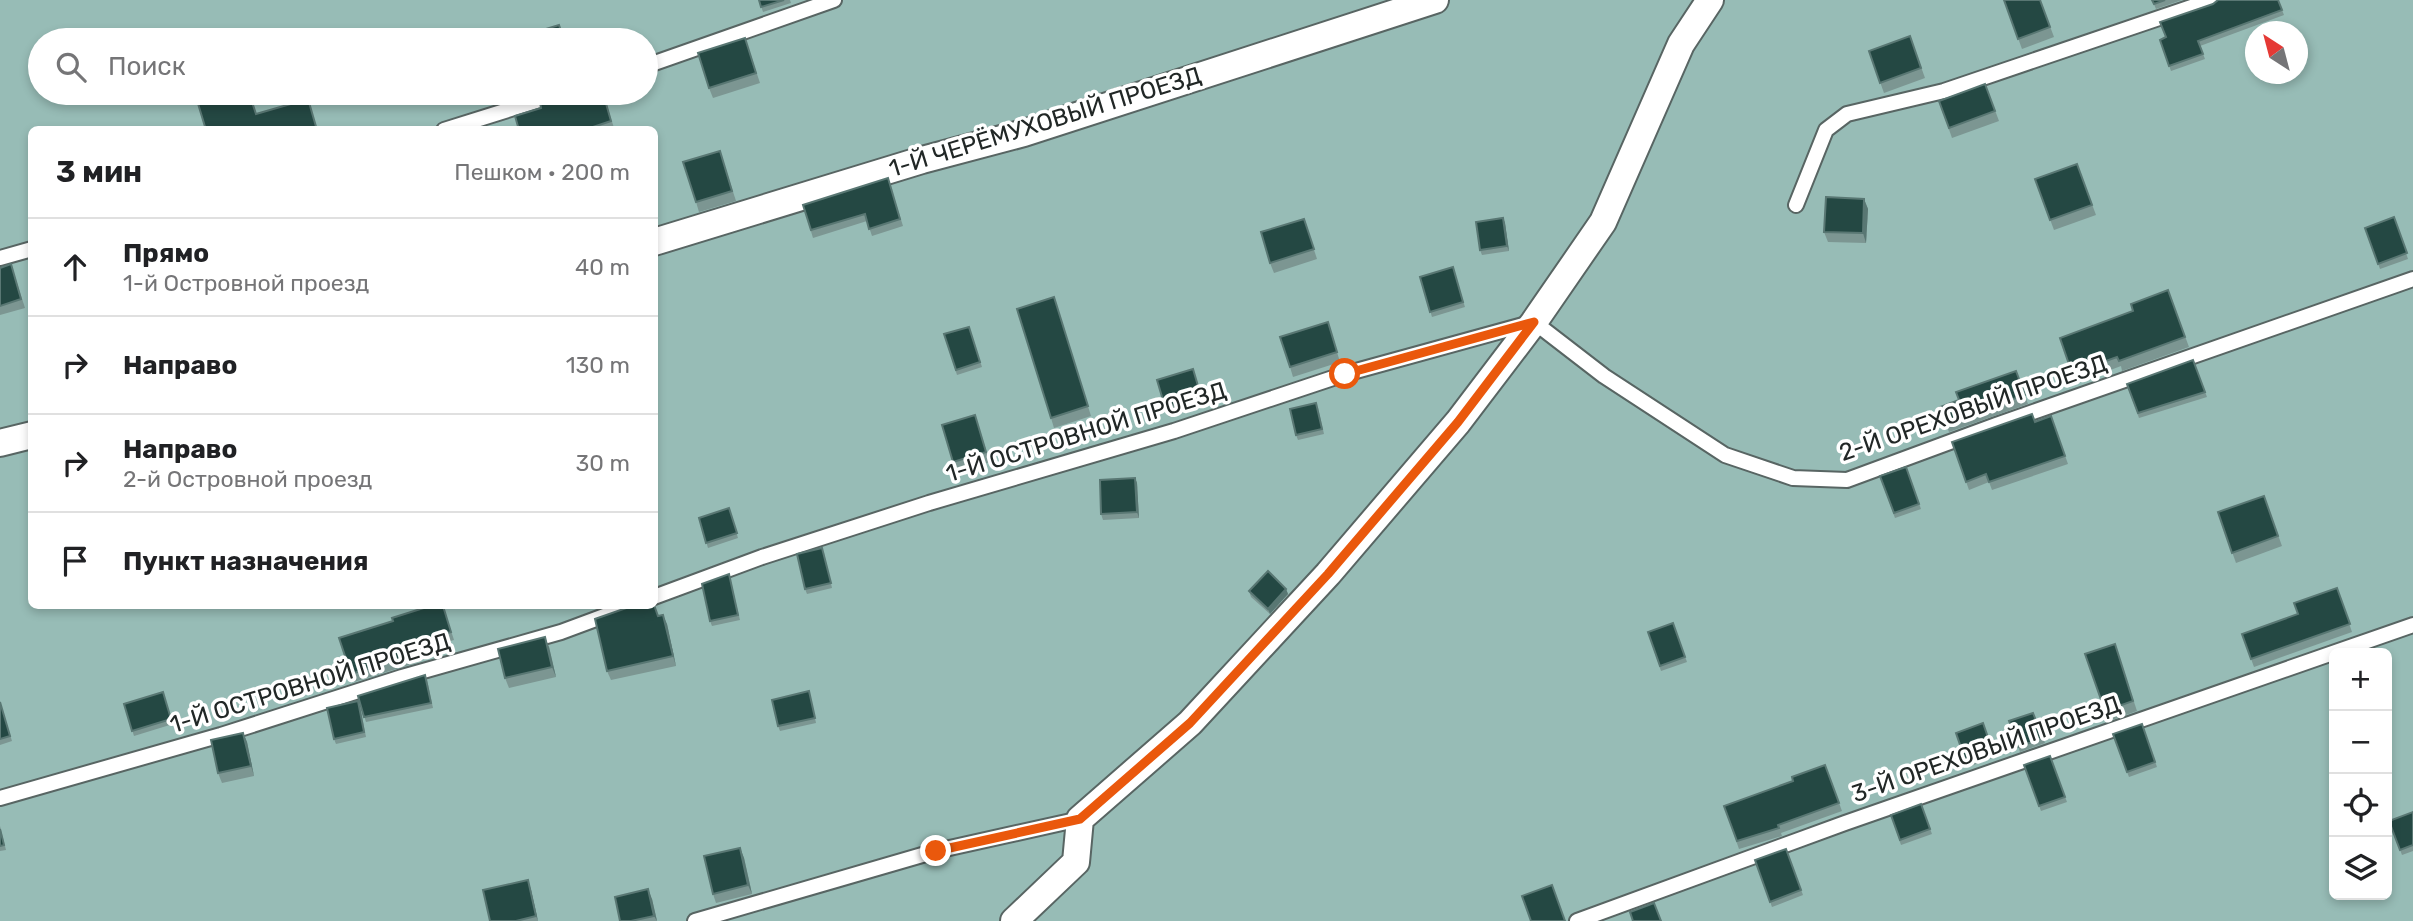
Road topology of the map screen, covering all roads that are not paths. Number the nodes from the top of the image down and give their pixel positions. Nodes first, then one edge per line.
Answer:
1 (835, 0) edge
2 (1435, 0) edge
3 (1710, 0) edge
4 (2211, 0) edge
5 (658, 62) edge
6 (524, 105) edge
7 (457, 126) edge
8 (1796, 205) dead end
9 (658, 241) edge
10 (28, 250) edge
11 (0, 258) edge
12 (2413, 279) edge
13 (1534, 322) junction
14 (28, 436) edge
15 (0, 443) edge
16 (658, 596) edge
17 (623, 609) edge
18 (2413, 625) edge
19 (0, 798) edge
20 (1080, 819) junction
21 (695, 921) edge
22 (1014, 921) edge
23 (1577, 921) edge

1 - 5 lane
2 - 9 street, 1-Й ЧЕРЁМУХОВЫЙ ПРОЕЗД
3 - 13 street
4 - 8 lane
6 - 7 lane
10 - 11 lane
12 - 13 lane, 2-Й ОРЕХОВЫЙ ПРОЕЗД
13 - 16 lane, 1-Й ОСТРОВНОЙ ПРОЕЗД
13 - 20 street
14 - 15 street
17 - 19 lane, 1-Й ОСТРОВНОЙ ПРОЕЗД
18 - 23 lane, 3-Й ОРЕХОВЫЙ ПРОЕЗД
20 - 21 lane
20 - 22 street

